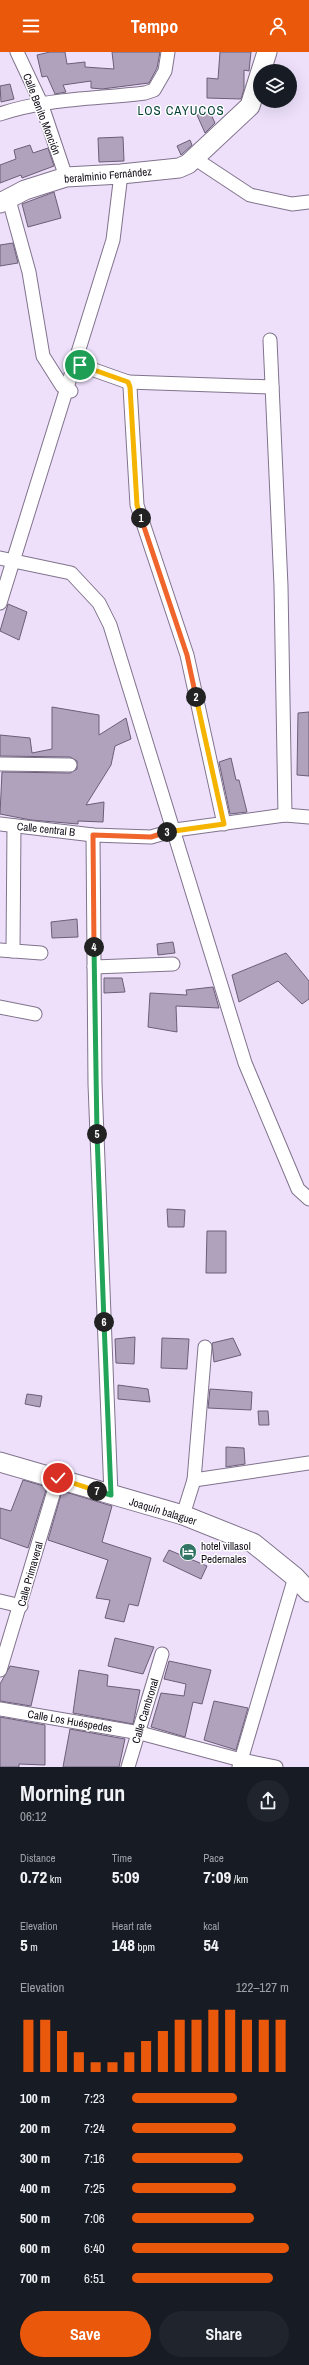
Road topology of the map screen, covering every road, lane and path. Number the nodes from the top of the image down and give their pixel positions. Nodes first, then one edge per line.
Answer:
1 (17, 52) edge
2 (168, 52) edge
3 (267, 52) edge
4 (263, 64) edge
5 (253, 96) edge
6 (41, 103) junction
7 (1, 113) edge
8 (194, 158) junction
9 (122, 174) junction
10 (66, 177) junction
11 (5, 201) edge
12 (309, 202) edge
13 (270, 340) dead end
14 (80, 365) dead end
15 (128, 382) junction
16 (272, 387) junction
17 (71, 391) dead end
18 (0, 558) edge
19 (13, 559) junction
20 (0, 603) edge
21 (0, 764) edge
22 (70, 765) dead end
23 (285, 815) junction
24 (309, 817) edge
25 (0, 824) edge
26 (224, 824) junction
27 (14, 826) junction
28 (174, 830) junction
29 (93, 835) junction
30 (6, 950) edge
31 (41, 954) dead end
32 (173, 964) dead end
33 (94, 967) junction
34 (0, 1007) edge
35 (35, 1014) dead end
36 (309, 1199) edge
37 (205, 1348) dead end
38 (0, 1462) edge
39 (309, 1463) edge
40 (58, 1478) junction
41 (194, 1480) junction
42 (111, 1495) junction
43 (183, 1515) junction
44 (295, 1578) junction
45 (309, 1592) edge
46 (0, 1601) edge
47 (21, 1606) junction
48 (162, 1654) dead end
49 (0, 1670) edge
50 (0, 1709) edge
51 (140, 1733) junction
52 (240, 1764) edge
53 (128, 1767) edge
54 (276, 1767) edge

1 - 6 street, Calle Benito Monción
2 - 6 street
3 - 4 main road
5 - 8 main road, beralminio Fernández
6 - 7 street
6 - 10 street, Calle Benito Monción
8 - 9 main road, beralminio Fernández
8 - 12 street
9 - 10 main road, beralminio Fernández
9 - 19 street
10 - 11 main road, beralminio Fernández
11 - 17 street
13 - 16 street
14 - 15 street
15 - 16 street
15 - 26 street
16 - 23 street
18 - 19 street
19 - 20 street
19 - 28 street
21 - 22 street
23 - 24 street, Calle central B
23 - 26 street, Calle central B
25 - 27 street, Calle central B
26 - 28 street, Calle central B
27 - 29 street, Calle central B
27 - 30 street
28 - 29 street, Calle central B
28 - 36 street
29 - 33 street
30 - 31 street
32 - 33 street
33 - 42 street
34 - 35 street
37 - 41 street
38 - 40 main road, Joaquín balaguer
39 - 41 street
40 - 42 main road, Joaquín balaguer
40 - 47 street, Calle Primaveral
41 - 43 street
42 - 43 main road, Joaquín balaguer
43 - 44 main road, Joaquín balaguer
44 - 45 main road, Joaquín balaguer
44 - 52 street
46 - 47 street
47 - 49 street, Calle Primaveral
48 - 51 street, Calle Cambronal
50 - 51 street, Calle Los Huéspedes
51 - 52 street, Calle Los Huéspedes
51 - 53 street, Calle Cambronal
52 - 54 street, Calle Los Huéspedes

